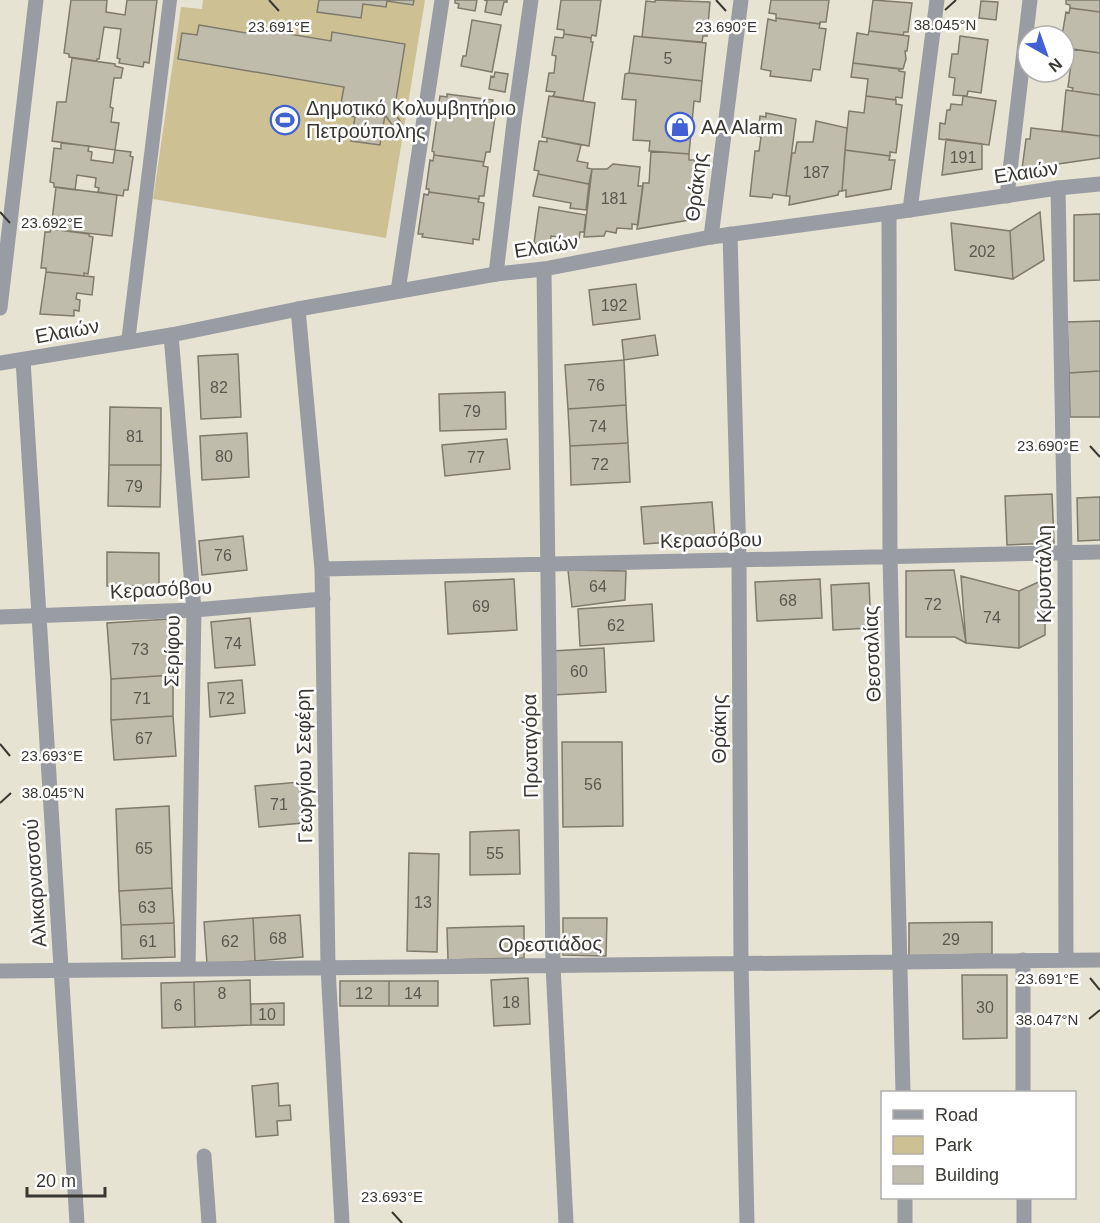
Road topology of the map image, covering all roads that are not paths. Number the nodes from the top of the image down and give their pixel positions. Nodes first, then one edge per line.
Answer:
1 (36, 0) edge
2 (170, 0) edge
3 (442, 0) edge
4 (531, 0) edge
5 (741, 0) edge
6 (937, 0) edge
7 (1030, 0) edge
8 (1100, 184) edge
9 (1058, 188) junction
10 (1007, 196) junction
11 (910, 210) junction
12 (889, 213) junction
13 (730, 234) junction
14 (711, 237) junction
15 (544, 269) junction
16 (496, 274) junction
17 (398, 291) junction
18 (0, 308) edge
19 (298, 309) junction
20 (171, 335) junction
21 (128, 342) junction
22 (23, 360) junction
23 (0, 363) edge
24 (1100, 552) edge
25 (1065, 553) junction
26 (890, 557) junction
27 (739, 560) junction
28 (547, 564) junction
29 (322, 569) junction
30 (323, 599) junction
31 (194, 610) junction
32 (39, 615) junction
33 (0, 617) edge
34 (1023, 960) junction
35 (1066, 960) junction
36 (1100, 960) edge
37 (901, 962) junction
38 (741, 963) junction
39 (553, 965) junction
40 (328, 967) junction
41 (188, 969) junction
42 (62, 970) junction
43 (0, 971) edge
44 (903, 1091) edge
45 (1023, 1091) edge
46 (204, 1156) dead end
47 (904, 1199) edge
48 (1024, 1199) edge
49 (77, 1223) edge
50 (209, 1223) edge
51 (342, 1223) edge
52 (566, 1223) edge
53 (747, 1223) edge
54 (905, 1223) edge
55 (1024, 1223) edge

1 - 18 street
2 - 21 lane
3 - 17 street
4 - 16 street
5 - 14 street, Θράκης
6 - 11 street
7 - 10 street
8 - 9 street, Ελαιών
9 - 10 street, Ελαιών
9 - 25 street, Κρυστάλλη
10 - 11 street, Ελαιών
11 - 12 street, Ελαιών
12 - 13 street, Ελαιών
12 - 26 street, Θεσσαλίας
13 - 14 street, Ελαιών
13 - 27 street, Θράκης
14 - 15 street, Ελαιών
15 - 16 street, Ελαιών
15 - 28 street, Πρωταγόρα
16 - 17 street, Ελαιών
17 - 19 street, Ελαιών
19 - 20 street, Ελαιών
19 - 29 street, Γεωργίου Σεφέρη
20 - 21 street, Ελαιών
20 - 31 street, Σερίφου
21 - 22 street, Ελαιών
22 - 23 street, Ελαιών
22 - 32 street, Αλικαρνασσού
24 - 25 street, Κερασόβου
25 - 26 street, Κερασόβου
25 - 35 street, Κρυστάλλη
26 - 27 street, Κερασόβου
26 - 37 street, Θεσσαλίας
27 - 28 street, Κερασόβου
27 - 38 street, Θράκης
28 - 29 street, Κερασόβου
28 - 39 street, Πρωταγόρα
29 - 30 street, Γεωργίου Σεφέρη
30 - 31 street, Κερασόβου
30 - 40 street, Γεωργίου Σεφέρη
31 - 32 street, Κερασόβου
31 - 41 street, Σερίφου
32 - 33 street, Κερασόβου
32 - 42 street, Αλικαρνασσού
34 - 35 street, Ορεστιάδος
34 - 37 street, Ορεστιάδος
34 - 45 street
35 - 36 street, Ορεστιάδος
37 - 38 street, Ορεστιάδος
37 - 44 street, Θεσσαλίας
38 - 39 street, Ορεστιάδος
38 - 53 street, Θράκης
39 - 40 street, Ορεστιάδος
39 - 52 street, Πρωταγόρα
40 - 41 street, Ορεστιάδος
40 - 51 street, Γεωργίου Σεφέρη
41 - 42 street, Ορεστιάδος
42 - 43 street, Ορεστιάδος
42 - 49 street, Αλικαρνασσού
46 - 50 street
47 - 54 street
48 - 55 street

